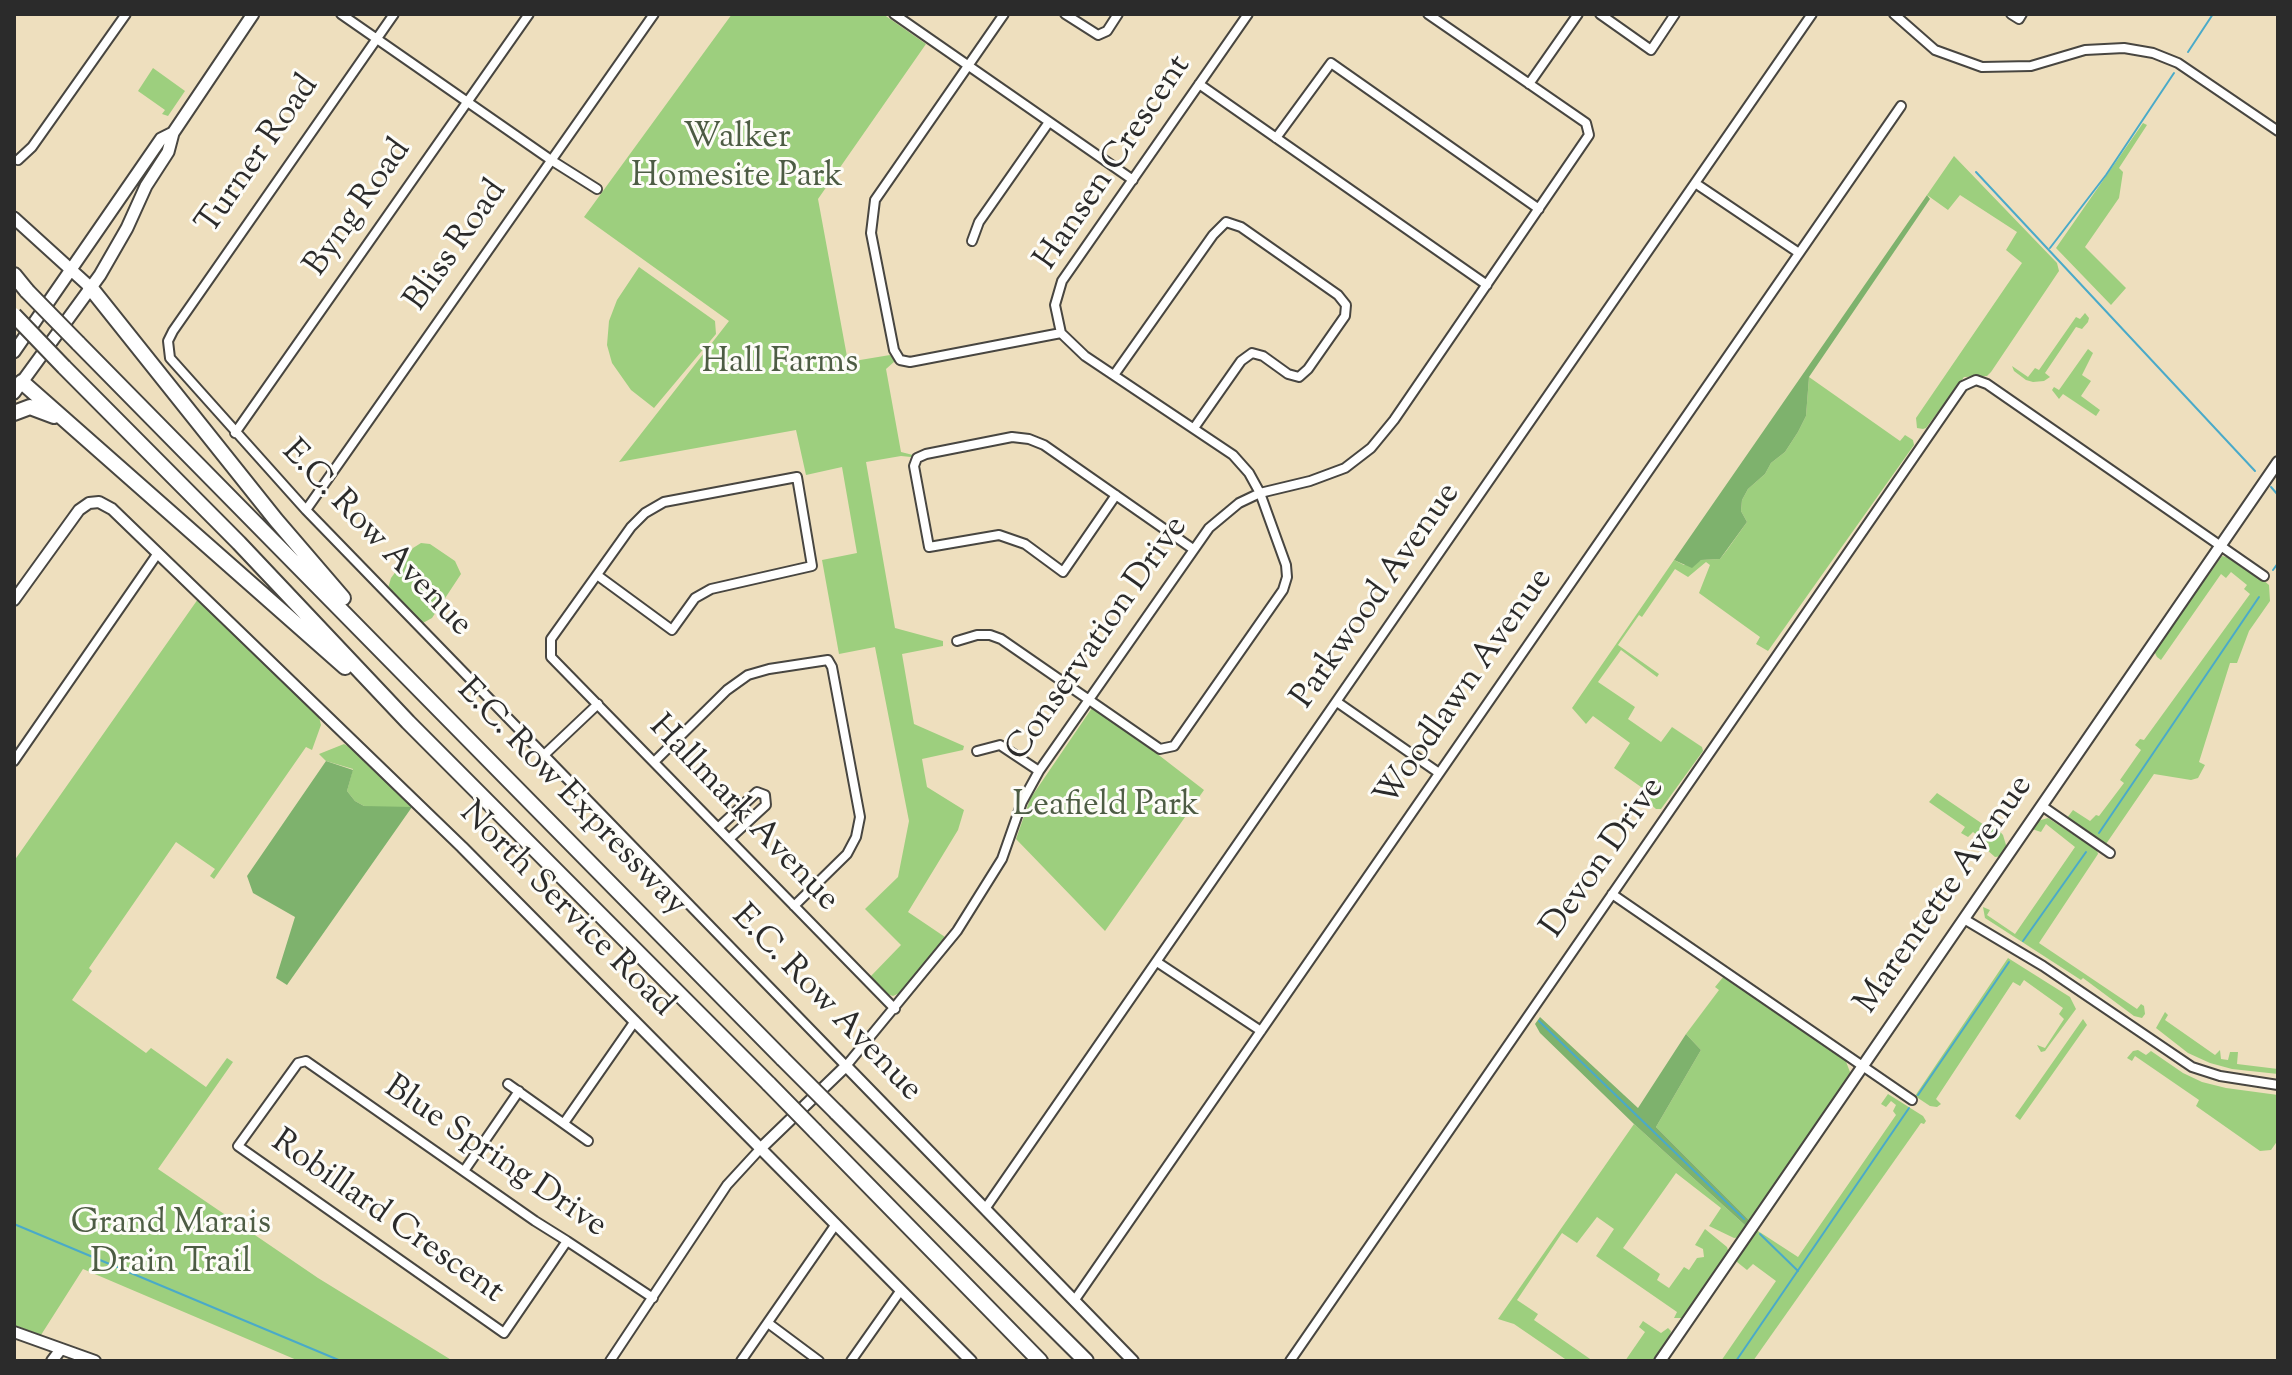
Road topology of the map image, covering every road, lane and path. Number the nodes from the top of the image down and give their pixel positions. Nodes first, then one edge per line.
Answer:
1 (126, 14) edge
2 (253, 14) edge
3 (341, 14) edge
4 (394, 14) edge
5 (529, 14) edge
6 (654, 14) edge
7 (894, 14) edge
8 (1004, 14) edge
9 (1065, 14) edge
10 (1118, 14) edge
11 (1248, 14) edge
12 (1428, 14) edge
13 (1578, 14) edge
14 (1600, 14) edge
15 (1675, 14) edge
16 (1812, 14) edge
17 (1894, 14) edge
18 (2011, 14) edge
19 (2022, 14) edge
20 (376, 39) junction
21 (969, 66) junction
22 (1199, 84) junction
23 (1529, 84) junction
24 (467, 102) junction
25 (1901, 106) dead end
26 (1049, 122) junction
27 (2278, 131) edge
28 (173, 133) junction
29 (1276, 138) junction
30 (18, 160) dead end
31 (551, 160) junction
32 (1133, 180) junction
33 (1695, 183) junction
34 (597, 189) dead end
35 (1539, 209) junction
36 (14, 218) edge
37 (972, 241) dead end
38 (1799, 253) junction
39 (70, 269) junction
40 (14, 275) edge
41 (1487, 285) junction
42 (90, 287) junction
43 (14, 315) edge
44 (173, 331) joint
45 (1061, 333) junction
46 (14, 352) edge
47 (1114, 375) junction
48 (17, 383) edge
49 (14, 413) edge
50 (1194, 428) junction
51 (235, 433) junction
52 (92, 443) junction
53 (2278, 462) edge
54 (1260, 493) junction
55 (1116, 495) junction
56 (306, 510) junction
57 (2221, 546) junction
58 (1193, 549) junction
59 (158, 553) junction
60 (597, 575) junction
61 (2264, 576) dead end
62 (14, 600) edge
63 (957, 641) dead end
64 (401, 669) junction
65 (1090, 698) junction
66 (1337, 702) junction
67 (598, 704) junction
68 (408, 722) junction
69 (977, 751) dead end
70 (543, 756) junction
71 (14, 761) edge
72 (654, 762) junction
73 (1039, 771) junction
74 (1439, 773) junction
75 (2042, 806) junction
76 (718, 828) junction
77 (729, 839) junction
78 (2110, 853) dead end
79 (1612, 894) junction
80 (794, 906) junction
81 (1964, 919) junction
82 (1157, 962) junction
83 (895, 1009) junction
84 (635, 1021) junction
85 (1261, 1031) junction
86 (306, 1061) joint
87 (846, 1066) junction
88 (1863, 1066) junction
89 (508, 1084) dead end
90 (2278, 1085) edge
91 (519, 1091) junction
92 (1912, 1100) dead end
93 (564, 1123) junction
94 (588, 1141) dead end
95 (761, 1148) junction
96 (464, 1171) junction
97 (985, 1209) junction
98 (836, 1224) junction
99 (567, 1241) junction
100 (901, 1290) junction
101 (653, 1298) junction
102 (1074, 1301) junction
103 (768, 1323) junction
104 (14, 1332) edge
105 (61, 1349) junction
106 (52, 1361) edge
107 (95, 1361) edge
108 (610, 1361) edge
109 (741, 1361) edge
110 (819, 1361) edge
111 (851, 1361) edge
112 (971, 1361) edge
113 (1040, 1361) edge
114 (1086, 1361) edge
115 (1133, 1361) edge
116 (1290, 1361) edge
117 (1660, 1361) edge

1 - 30 street
2 - 28 main road
3 - 20 street
4 - 20 street, Turner Road
5 - 24 street, Byng Road
6 - 31 street, Bliss Road
7 - 21 street
8 - 21 street
9 - 10 street
11 - 22 street, Hansen Crescent
12 - 23 street
13 - 23 street
14 - 15 street
16 - 33 street, Parkwood Avenue
17 - 27 street
18 - 19 street
20 - 24 street
20 - 44 street, Turner Road
21 - 26 street
21 - 45 street
22 - 29 street
22 - 32 street, Hansen Crescent
23 - 35 street, Conservation Drive
24 - 31 street
24 - 51 street, Byng Road
25 - 38 street, Woodlawn Avenue
26 - 32 street
26 - 37 street
28 - 39 main road
28 - 42 main road
29 - 35 street
29 - 41 street
31 - 34 street
31 - 56 street, Bliss Road
32 - 45 street, Hansen Crescent
33 - 38 street
33 - 66 street, Parkwood Avenue
35 - 41 street, Conservation Drive
36 - 39 main road
38 - 74 street, Woodlawn Avenue
39 - 42 main road
39 - 46 main road
40 - 64 highway, E.C. Row Expressway, bridge
41 - 54 street, Conservation Drive
42 - 48 main road
42 - 64 highway
43 - 68 highway, E.C. Row Expressway, bridge
44 - 51 street, E.C. Row Avenue
45 - 47 street
47 - 50 street
47 - 50 street
48 - 52 highway
49 - 52 highway
50 - 54 street
51 - 56 street, E.C. Row Avenue
52 - 68 highway
53 - 57 street, Marentette Avenue
54 - 58 street, Conservation Drive
54 - 65 street
55 - 55 street
55 - 58 street
56 - 70 street, E.C. Row Avenue
57 - 61 street
57 - 75 street, Marentette Avenue
57 - 79 street, Devon Drive
58 - 65 street, Conservation Drive
59 - 62 street, North Service Road
59 - 71 street
59 - 84 street, North Service Road
60 - 60 street
60 - 67 street, Hallmark Avenue
63 - 65 street
64 - 114 highway, E.C. Row Expressway, bridge
65 - 73 street, Conservation Drive
66 - 74 street
66 - 82 street, Parkwood Avenue
67 - 70 street
67 - 72 street, Hallmark Avenue
68 - 113 highway, E.C. Row Expressway, bridge
69 - 73 street
70 - 87 street, E.C. Row Avenue
72 - 76 street, Hallmark Avenue
72 - 80 street
73 - 83 street, Conservation Drive
74 - 85 street, Woodlawn Avenue
75 - 78 street
75 - 81 street, Marentette Avenue
76 - 77 street, Hallmark Avenue
76 - 77 street
77 - 80 street, Hallmark Avenue
79 - 88 street
79 - 116 street, Devon Drive
80 - 83 street, Hallmark Avenue
81 - 88 street, Marentette Avenue
81 - 90 street
82 - 85 street
82 - 97 street, Parkwood Avenue
83 - 87 street, Conservation Drive
84 - 93 street
84 - 95 street, North Service Road
85 - 102 street, Woodlawn Avenue
86 - 96 street, Blue Spring Drive
86 - 99 street, Robillard Crescent
87 - 95 street, Conservation Drive
87 - 97 street, E.C. Row Avenue
88 - 92 street
88 - 117 street, Marentette Avenue
89 - 91 street
91 - 93 street
91 - 96 street
93 - 94 street
95 - 98 street, North Service Road
95 - 101 street, Conservation Drive
96 - 99 street, Blue Spring Drive
97 - 102 street, E.C. Row Avenue
98 - 100 street, North Service Road
98 - 103 street
99 - 101 street, Blue Spring Drive
100 - 111 street
100 - 112 street, North Service Road
101 - 108 street, Conservation Drive
102 - 115 street, E.C. Row Avenue
103 - 109 street
103 - 110 street
104 - 105 street
105 - 106 street
105 - 107 street

